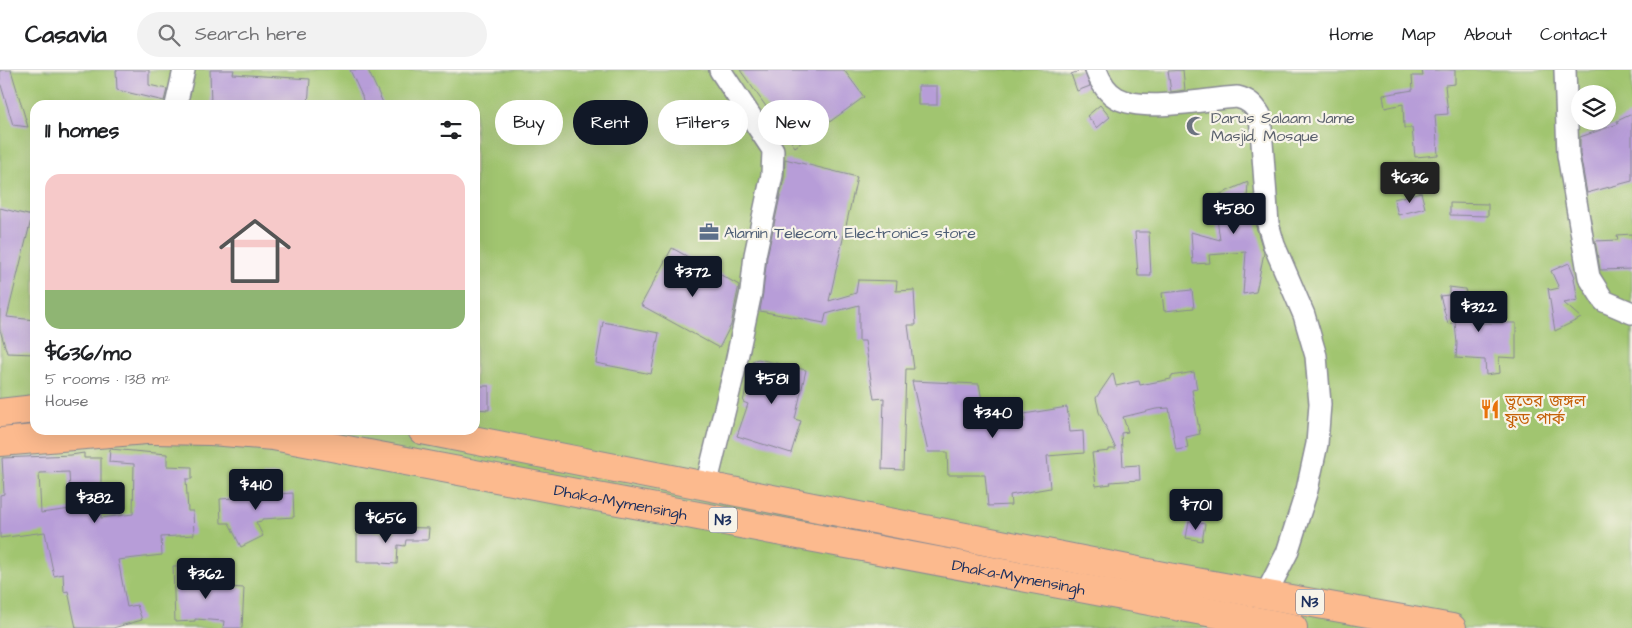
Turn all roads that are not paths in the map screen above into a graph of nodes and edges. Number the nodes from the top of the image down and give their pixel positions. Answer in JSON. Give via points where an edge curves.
{"nodes":[{"id":1,"x":184,"y":70,"type":"edge"},
{"id":2,"x":720,"y":70,"type":"edge"},
{"id":3,"x":1096,"y":70,"type":"edge"},
{"id":4,"x":1565,"y":70,"type":"edge"},
{"id":5,"x":177,"y":100,"type":"edge"},
{"id":6,"x":1632,"y":313,"type":"edge"},
{"id":7,"x":30,"y":410,"type":"edge"},
{"id":8,"x":0,"y":413,"type":"edge"},
{"id":9,"x":85,"y":435,"type":"edge"},
{"id":10,"x":252,"y":435,"type":"edge"},
{"id":11,"x":447,"y":435,"type":"edge"},
{"id":12,"x":0,"y":442,"type":"edge"},
{"id":13,"x":706,"y":486,"type":"junction"},
{"id":14,"x":1266,"y":594,"type":"junction"},
{"id":15,"x":1293,"y":628,"type":"edge"},
{"id":16,"x":1452,"y":628,"type":"edge"}],
"edges":[{"from":1,"to":5,"type":"street"},
{"from":2,"to":13,"type":"street","via":[[773,150],[772,175],[749,300]]},
{"from":3,"to":14,"type":"street","via":[[1105,88],[1127,102],[1163,105],[1236,97],[1253,103],[1260,115],[1268,224],[1304,315],[1316,356],[1320,404],[1317,444],[1306,490],[1287,553]]},
{"from":4,"to":6,"type":"street","via":[[1568,155],[1589,277],[1604,301]]},
{"from":7,"to":8,"type":"highway"},
{"from":9,"to":12,"type":"highway"},
{"from":10,"to":15,"type":"highway","name":"Dhaka-Mymensingh","number":"N3","via":[[283,438]]},
{"from":11,"to":13,"type":"highway","name":"Dhaka-Mymensingh","number":"N3"},
{"from":13,"to":14,"type":"highway","name":"Dhaka-Mymensingh","number":"N3"},
{"from":14,"to":16,"type":"highway","name":"Dhaka-Mymensingh","number":"N3"}]}
